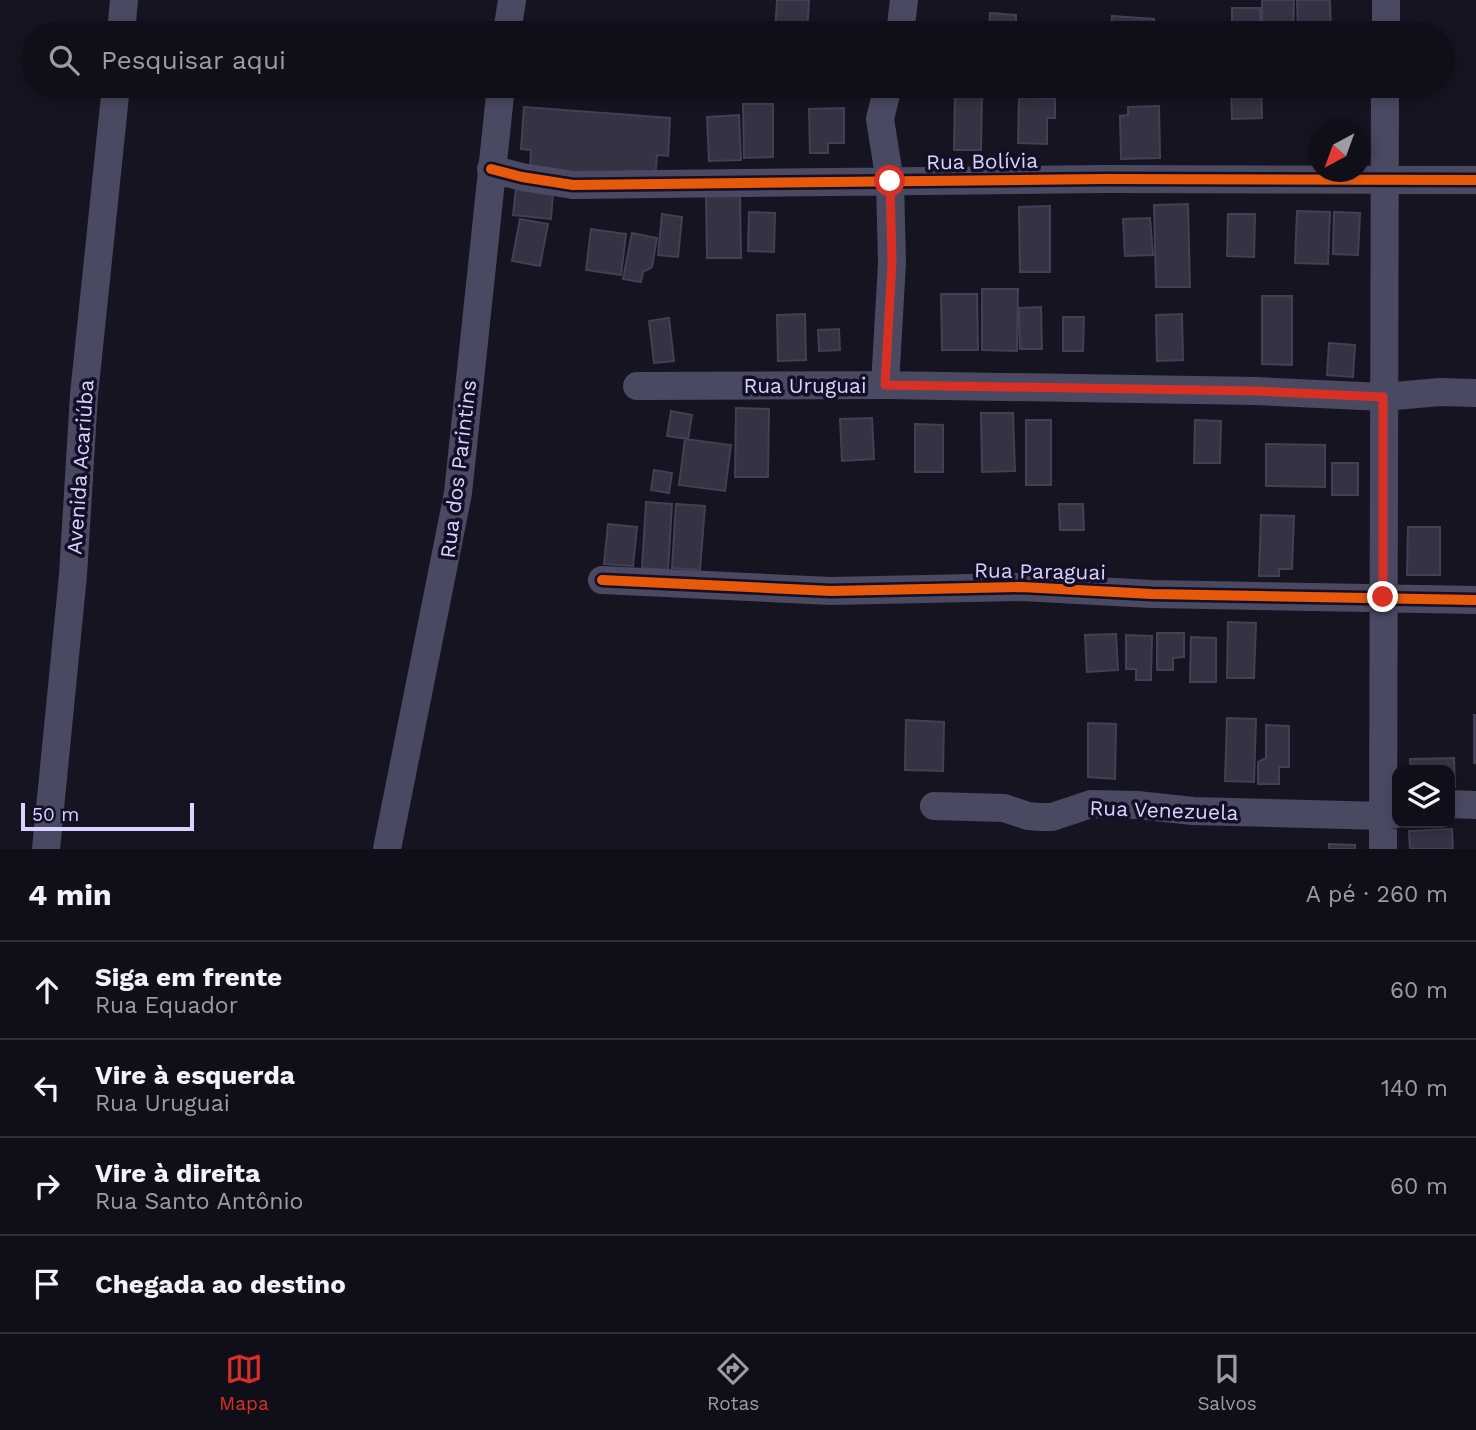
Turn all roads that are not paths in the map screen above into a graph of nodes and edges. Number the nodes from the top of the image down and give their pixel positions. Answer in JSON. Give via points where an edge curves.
{"nodes":[{"id":1,"x":124,"y":0,"type":"edge"},
{"id":2,"x":512,"y":0,"type":"edge"},
{"id":3,"x":904,"y":0,"type":"edge"},
{"id":4,"x":1386,"y":0,"type":"edge"},
{"id":5,"x":122,"y":21,"type":"edge"},
{"id":6,"x":509,"y":21,"type":"edge"},
{"id":7,"x":901,"y":21,"type":"edge"},
{"id":8,"x":1386,"y":21,"type":"edge"},
{"id":9,"x":115,"y":98,"type":"edge"},
{"id":10,"x":500,"y":98,"type":"edge"},
{"id":11,"x":885,"y":98,"type":"edge"},
{"id":12,"x":1385,"y":98,"type":"edge"},
{"id":13,"x":491,"y":169,"type":"junction"},
{"id":14,"x":1476,"y":180,"type":"edge"},
{"id":15,"x":890,"y":181,"type":"junction"},
{"id":16,"x":1385,"y":181,"type":"junction"},
{"id":17,"x":885,"y":385,"type":"junction"},
{"id":18,"x":637,"y":386,"type":"dead end"},
{"id":19,"x":1476,"y":393,"type":"edge"},
{"id":20,"x":1383,"y":397,"type":"junction"},
{"id":21,"x":603,"y":580,"type":"dead end"},
{"id":22,"x":1383,"y":597,"type":"junction"},
{"id":23,"x":1476,"y":600,"type":"edge"},
{"id":24,"x":1455,"y":804,"type":"edge"},
{"id":25,"x":1476,"y":805,"type":"edge"},
{"id":26,"x":934,"y":806,"type":"dead end"},
{"id":27,"x":1390,"y":815,"type":"edge"},
{"id":28,"x":47,"y":849,"type":"edge"},
{"id":29,"x":387,"y":849,"type":"edge"},
{"id":30,"x":1383,"y":849,"type":"edge"}],
"edges":[{"from":1,"to":5,"type":"street"},
{"from":2,"to":6,"type":"street"},
{"from":3,"to":7,"type":"street"},
{"from":4,"to":8,"type":"street"},
{"from":9,"to":28,"type":"street","name":"Avenida Acariúba"},
{"from":10,"to":13,"type":"street","name":"Rua dos Parintins"},
{"from":11,"to":15,"type":"street","via":[[880,119]]},
{"from":12,"to":16,"type":"street"},
{"from":13,"to":15,"type":"street","name":"Rua Bolívia","via":[[573,185]]},
{"from":13,"to":29,"type":"street","name":"Rua dos Parintins","via":[[458,494]]},
{"from":14,"to":16,"type":"street","name":"Rua Bolívia"},
{"from":15,"to":16,"type":"street","name":"Rua Bolívia"},
{"from":15,"to":17,"type":"street","via":[[892,262]]},
{"from":16,"to":20,"type":"street"},
{"from":17,"to":18,"type":"street","name":"Rua Uruguai"},
{"from":17,"to":20,"type":"street","name":"Rua Uruguai"},
{"from":19,"to":20,"type":"street","name":"Rua Uruguai"},
{"from":20,"to":22,"type":"street"},
{"from":21,"to":22,"type":"street","name":"Rua Paraguai","via":[[831,591],[1022,587]]},
{"from":22,"to":23,"type":"street","name":"Rua Paraguai"},
{"from":22,"to":27,"type":"street"},
{"from":24,"to":25,"type":"street"},
{"from":26,"to":27,"type":"street","name":"Rua Venezuela","via":[[1004,808],[1040,817],[1091,804]]},
{"from":27,"to":30,"type":"street"}]}
